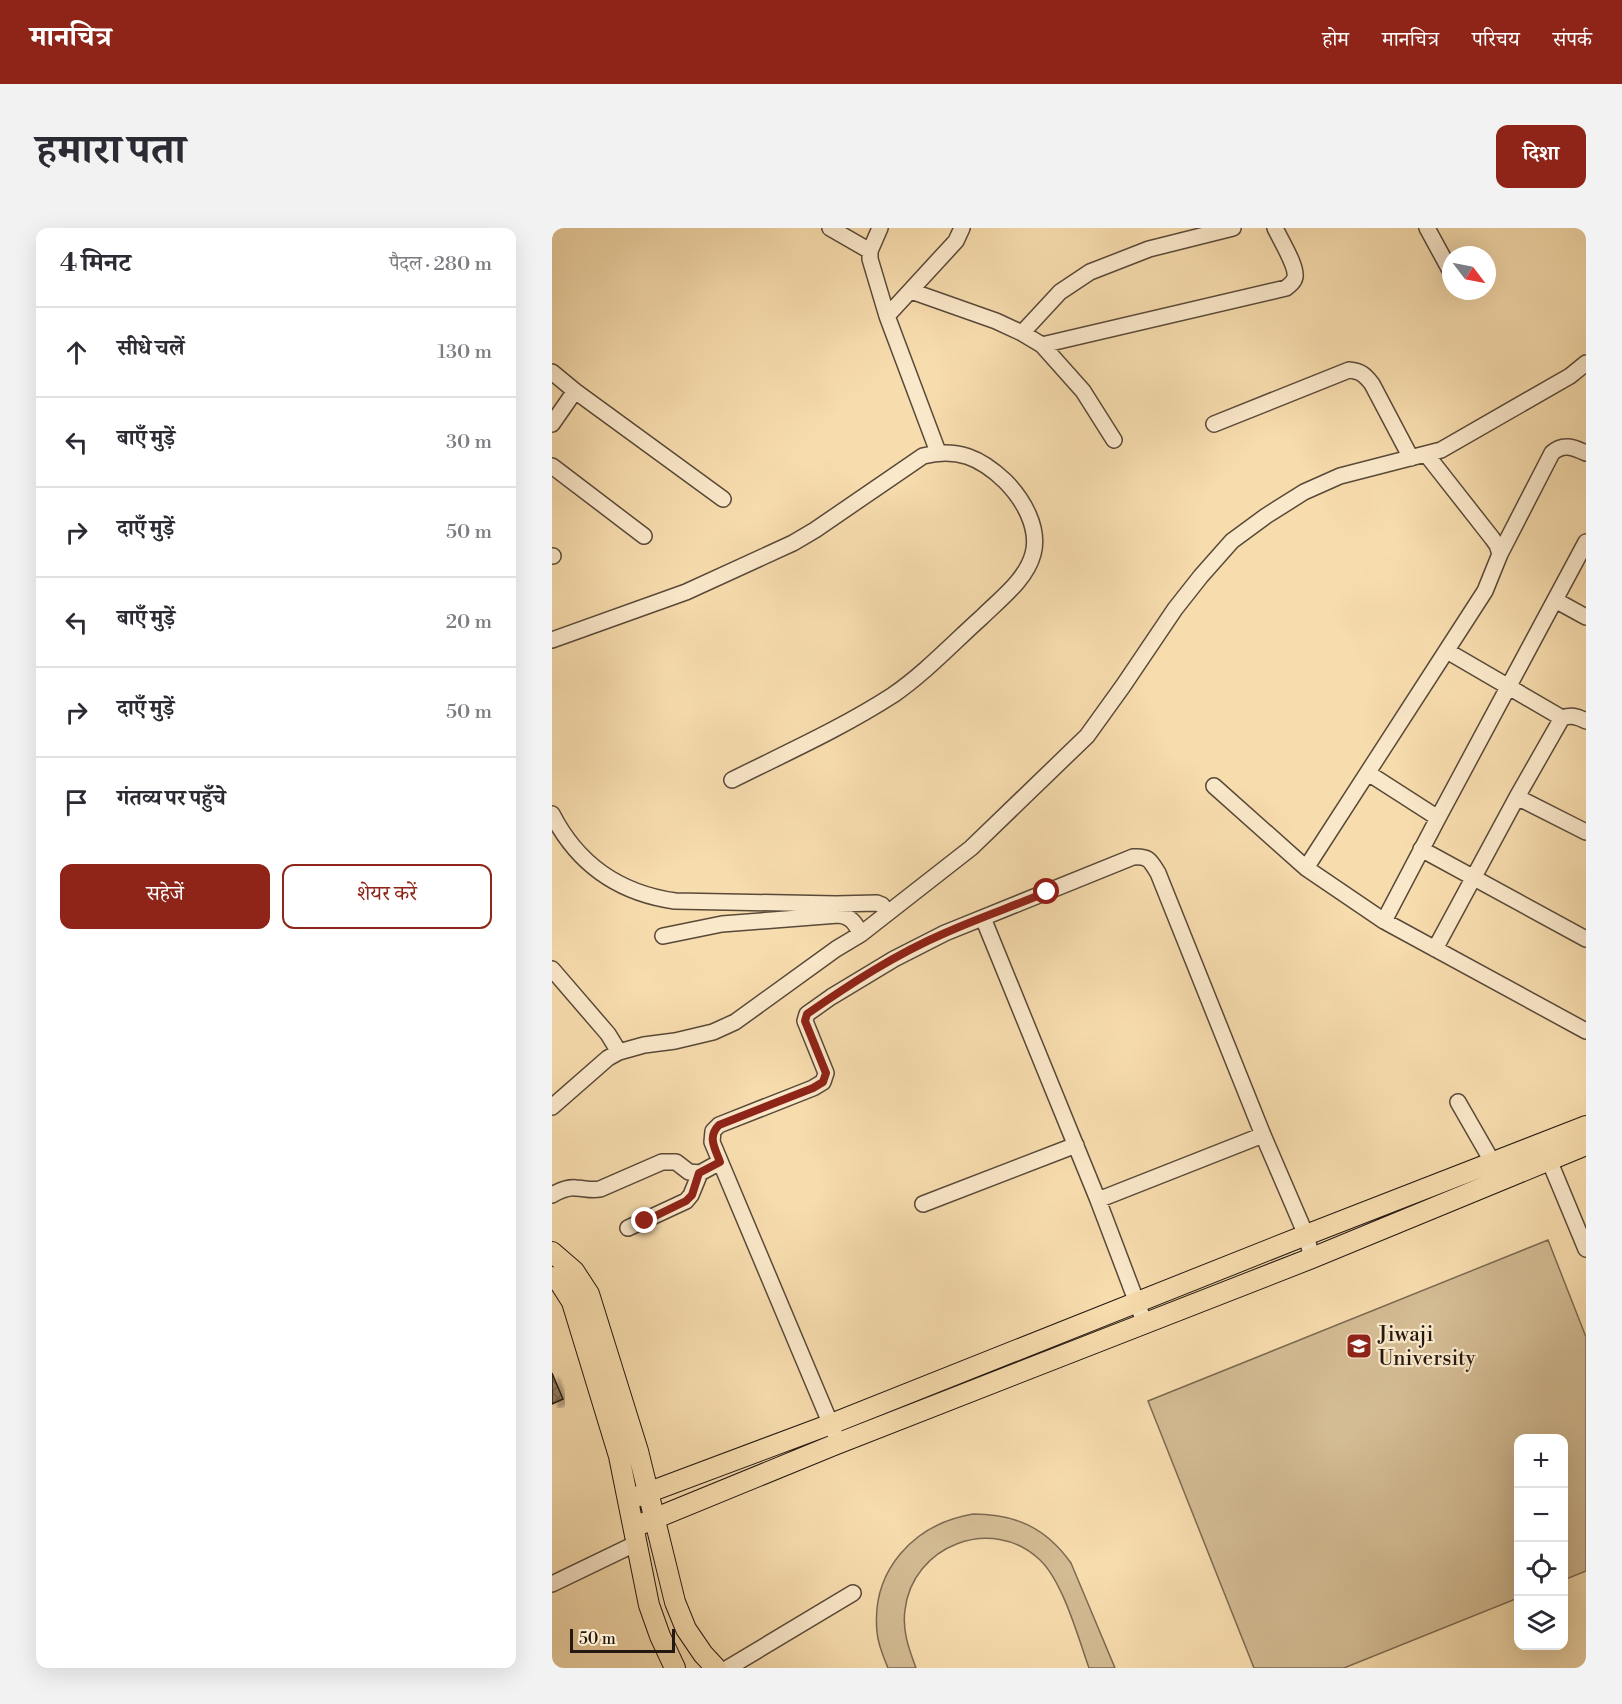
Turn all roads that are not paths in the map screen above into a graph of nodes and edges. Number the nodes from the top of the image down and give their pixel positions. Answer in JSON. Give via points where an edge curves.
{"nodes":[{"id":1,"x":830,"y":228,"type":"edge"},
{"id":2,"x":880,"y":228,"type":"edge"},
{"id":3,"x":962,"y":228,"type":"edge"},
{"id":4,"x":1233,"y":228,"type":"edge"},
{"id":5,"x":1275,"y":228,"type":"edge"},
{"id":6,"x":1427,"y":228,"type":"edge"},
{"id":7,"x":870,"y":251,"type":"junction"},
{"id":8,"x":1442,"y":256,"type":"edge"},
{"id":9,"x":911,"y":291,"type":"junction"},
{"id":10,"x":887,"y":316,"type":"junction"},
{"id":11,"x":1022,"y":333,"type":"junction"},
{"id":12,"x":1042,"y":345,"type":"junction"},
{"id":13,"x":1586,"y":363,"type":"edge"},
{"id":14,"x":552,"y":372,"type":"edge"},
{"id":15,"x":575,"y":391,"type":"junction"},
{"id":16,"x":552,"y":424,"type":"edge"},
{"id":17,"x":1214,"y":424,"type":"dead end"},
{"id":18,"x":1114,"y":440,"type":"dead end"},
{"id":19,"x":938,"y":452,"type":"junction"},
{"id":20,"x":1586,"y":453,"type":"edge"},
{"id":21,"x":1418,"y":456,"type":"junction"},
{"id":22,"x":552,"y":466,"type":"edge"},
{"id":23,"x":723,"y":499,"type":"dead end"},
{"id":24,"x":644,"y":536,"type":"dead end"},
{"id":25,"x":1586,"y":542,"type":"edge"},
{"id":26,"x":1500,"y":555,"type":"junction"},
{"id":27,"x":1555,"y":600,"type":"junction"},
{"id":28,"x":1586,"y":617,"type":"edge"},
{"id":29,"x":552,"y":640,"type":"edge"},
{"id":30,"x":1446,"y":651,"type":"junction"},
{"id":31,"x":1509,"y":686,"type":"junction"},
{"id":32,"x":1562,"y":718,"type":"junction"},
{"id":33,"x":1586,"y":721,"type":"edge"},
{"id":34,"x":1368,"y":773,"type":"junction"},
{"id":35,"x":732,"y":780,"type":"dead end"},
{"id":36,"x":1214,"y":786,"type":"dead end"},
{"id":37,"x":1516,"y":797,"type":"junction"},
{"id":38,"x":552,"y":814,"type":"edge"},
{"id":39,"x":1438,"y":818,"type":"junction"},
{"id":40,"x":1586,"y":832,"type":"edge"},
{"id":41,"x":1421,"y":849,"type":"junction"},
{"id":42,"x":1306,"y":868,"type":"junction"},
{"id":43,"x":1473,"y":877,"type":"junction"},
{"id":44,"x":887,"y":913,"type":"junction"},
{"id":45,"x":983,"y":918,"type":"junction"},
{"id":46,"x":1384,"y":921,"type":"junction"},
{"id":47,"x":861,"y":934,"type":"junction"},
{"id":48,"x":663,"y":936,"type":"dead end"},
{"id":49,"x":1586,"y":939,"type":"edge"},
{"id":50,"x":1435,"y":949,"type":"junction"},
{"id":51,"x":552,"y":969,"type":"edge"},
{"id":52,"x":1586,"y":1031,"type":"edge"},
{"id":53,"x":620,"y":1052,"type":"junction"},
{"id":54,"x":553,"y":1102,"type":"edge"},
{"id":55,"x":1458,"y":1102,"type":"dead end"},
{"id":56,"x":1586,"y":1126,"type":"edge"},
{"id":57,"x":1263,"y":1135,"type":"junction"},
{"id":58,"x":1076,"y":1145,"type":"junction"},
{"id":59,"x":1586,"y":1145,"type":"edge"},
{"id":60,"x":1549,"y":1160,"type":"junction"},
{"id":61,"x":720,"y":1162,"type":"junction"},
{"id":62,"x":1497,"y":1171,"type":"junction"},
{"id":63,"x":699,"y":1173,"type":"junction"},
{"id":64,"x":552,"y":1195,"type":"edge"},
{"id":65,"x":1098,"y":1200,"type":"junction"},
{"id":66,"x":923,"y":1204,"type":"dead end"},
{"id":67,"x":628,"y":1228,"type":"dead end"},
{"id":68,"x":1306,"y":1235,"type":"junction"},
{"id":69,"x":1586,"y":1249,"type":"edge"},
{"id":70,"x":552,"y":1252,"type":"edge"},
{"id":71,"x":1312,"y":1258,"type":"junction"},
{"id":72,"x":552,"y":1276,"type":"edge"},
{"id":73,"x":1138,"y":1302,"type":"junction"},
{"id":74,"x":1145,"y":1324,"type":"junction"},
{"id":75,"x":831,"y":1424,"type":"junction"},
{"id":76,"x":839,"y":1443,"type":"junction"},
{"id":77,"x":647,"y":1492,"type":"junction"},
{"id":78,"x":628,"y":1500,"type":"junction"},
{"id":79,"x":653,"y":1519,"type":"junction"},
{"id":80,"x":635,"y":1535,"type":"junction"},
{"id":81,"x":552,"y":1584,"type":"edge"},
{"id":82,"x":853,"y":1593,"type":"dead end"},
{"id":83,"x":675,"y":1668,"type":"edge"},
{"id":84,"x":716,"y":1668,"type":"edge"},
{"id":85,"x":728,"y":1668,"type":"edge"}],
"edges":[{"from":1,"to":7,"type":"street"},
{"from":2,"to":7,"type":"street"},
{"from":3,"to":9,"type":"street"},
{"from":4,"to":11,"type":"street","via":[[1149,249],[1090,272],[1060,292]]},
{"from":5,"to":12,"type":"street","via":[[1296,275],[1286,288]]},
{"from":6,"to":8,"type":"street"},
{"from":7,"to":10,"type":"street"},
{"from":9,"to":10,"type":"street"},
{"from":9,"to":11,"type":"street"},
{"from":10,"to":19,"type":"street"},
{"from":11,"to":12,"type":"street"},
{"from":12,"to":18,"type":"street","via":[[1083,391]]},
{"from":13,"to":21,"type":"street","via":[[1441,450]]},
{"from":14,"to":15,"type":"street"},
{"from":15,"to":16,"type":"street"},
{"from":15,"to":23,"type":"street"},
{"from":17,"to":21,"type":"street","via":[[1349,370],[1358,371],[1372,384]]},
{"from":19,"to":29,"type":"street","via":[[923,456],[793,543],[686,592]]},
{"from":19,"to":35,"type":"street","via":[[978,460],[1013,489],[1034,524],[1033,555],[1021,577],[893,694],[826,734]]},
{"from":20,"to":26,"type":"street","via":[[1566,446],[1552,453]]},
{"from":21,"to":26,"type":"street","via":[[1492,538]]},
{"from":21,"to":44,"type":"street","via":[[1340,477],[1304,492],[1232,541],[1175,609],[1087,736],[971,848]]},
{"from":22,"to":24,"type":"street"},
{"from":25,"to":27,"type":"street"},
{"from":26,"to":30,"type":"street","via":[[1485,591]]},
{"from":27,"to":28,"type":"street"},
{"from":27,"to":31,"type":"street"},
{"from":30,"to":31,"type":"street"},
{"from":30,"to":34,"type":"street"},
{"from":31,"to":32,"type":"street"},
{"from":31,"to":39,"type":"street"},
{"from":32,"to":33,"type":"street","via":[[1578,716]]},
{"from":32,"to":37,"type":"street"},
{"from":34,"to":39,"type":"street"},
{"from":34,"to":42,"type":"street"},
{"from":36,"to":42,"type":"street"},
{"from":37,"to":40,"type":"street"},
{"from":37,"to":43,"type":"street"},
{"from":38,"to":44,"type":"street","via":[[562,834],[592,866],[610,880],[656,898],[877,903]]},
{"from":39,"to":41,"type":"street"},
{"from":41,"to":43,"type":"street"},
{"from":41,"to":46,"type":"street"},
{"from":42,"to":46,"type":"street"},
{"from":43,"to":49,"type":"street"},
{"from":43,"to":50,"type":"street"},
{"from":44,"to":47,"type":"street"},
{"from":45,"to":57,"type":"street","via":[[1133,857],[1151,860]]},
{"from":45,"to":58,"type":"street"},
{"from":45,"to":61,"type":"street","via":[[894,959],[807,1014],[805,1021],[826,1073],[823,1082],[719,1125],[713,1131],[712,1142]]},
{"from":46,"to":50,"type":"street"},
{"from":47,"to":48,"type":"street","via":[[852,919],[838,915],[722,924]]},
{"from":47,"to":53,"type":"street","via":[[735,1022],[713,1032]]},
{"from":50,"to":52,"type":"street"},
{"from":51,"to":53,"type":"street"},
{"from":53,"to":54,"type":"street"},
{"from":55,"to":62,"type":"street"},
{"from":56,"to":62,"type":"main road"},
{"from":57,"to":65,"type":"street"},
{"from":57,"to":68,"type":"street"},
{"from":58,"to":65,"type":"street"},
{"from":58,"to":66,"type":"street"},
{"from":59,"to":60,"type":"main road"},
{"from":60,"to":62,"type":"main road"},
{"from":60,"to":69,"type":"street"},
{"from":61,"to":63,"type":"street"},
{"from":61,"to":75,"type":"street"},
{"from":62,"to":68,"type":"main road"},
{"from":62,"to":71,"type":"main road"},
{"from":63,"to":64,"type":"street","via":[[689,1172],[676,1162],[662,1162],[600,1189],[571,1188]]},
{"from":63,"to":67,"type":"street","via":[[686,1201]]},
{"from":65,"to":73,"type":"street"},
{"from":68,"to":71,"type":"street"},
{"from":68,"to":73,"type":"main road"},
{"from":70,"to":77,"type":"main road","via":[[574,1271],[589,1294]]},
{"from":71,"to":74,"type":"main road"},
{"from":72,"to":78,"type":"main road","via":[[572,1302],[619,1456]]},
{"from":73,"to":74,"type":"street"},
{"from":73,"to":75,"type":"main road"},
{"from":74,"to":76,"type":"main road"},
{"from":75,"to":76,"type":"street"},
{"from":75,"to":77,"type":"main road"},
{"from":76,"to":79,"type":"main road"},
{"from":77,"to":78,"type":"main road"},
{"from":77,"to":79,"type":"main road"},
{"from":78,"to":80,"type":"main road"},
{"from":79,"to":80,"type":"main road"},
{"from":79,"to":84,"type":"main road","via":[[686,1629]]},
{"from":80,"to":81,"type":"street"},
{"from":80,"to":83,"type":"main road","via":[[649,1605]]},
{"from":82,"to":85,"type":"street"}]}
